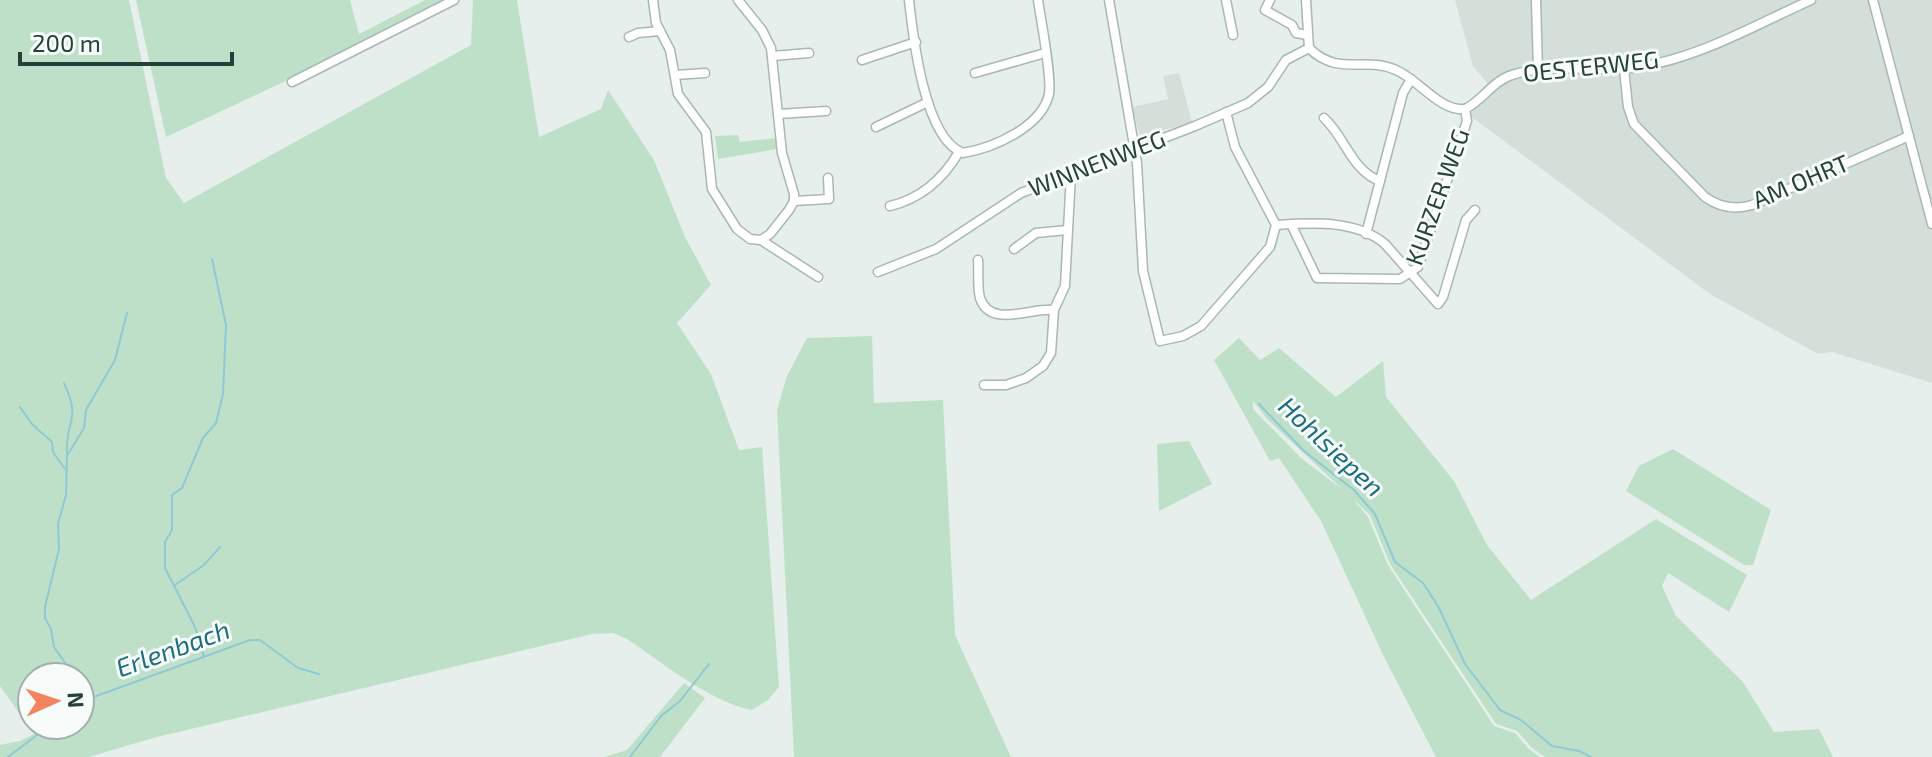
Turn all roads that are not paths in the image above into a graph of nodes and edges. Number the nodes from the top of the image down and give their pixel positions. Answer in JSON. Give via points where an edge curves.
{"nodes":[{"id":1,"x":454,"y":0,"type":"edge"},
{"id":2,"x":653,"y":0,"type":"edge"},
{"id":3,"x":738,"y":0,"type":"edge"},
{"id":4,"x":909,"y":0,"type":"edge"},
{"id":5,"x":1038,"y":0,"type":"edge"},
{"id":6,"x":1109,"y":0,"type":"edge"},
{"id":7,"x":1226,"y":0,"type":"edge"},
{"id":8,"x":1270,"y":0,"type":"edge"},
{"id":9,"x":1306,"y":0,"type":"edge"},
{"id":10,"x":1536,"y":0,"type":"edge"},
{"id":11,"x":1811,"y":0,"type":"edge"},
{"id":12,"x":1873,"y":0,"type":"edge"},
{"id":13,"x":660,"y":31,"type":"junction"},
{"id":14,"x":1233,"y":35,"type":"dead end"},
{"id":15,"x":1308,"y":35,"type":"junction"},
{"id":16,"x":629,"y":37,"type":"dead end"},
{"id":17,"x":916,"y":42,"type":"junction"},
{"id":18,"x":1309,"y":48,"type":"junction"},
{"id":19,"x":809,"y":53,"type":"dead end"},
{"id":20,"x":1045,"y":53,"type":"junction"},
{"id":21,"x":772,"y":56,"type":"junction"},
{"id":22,"x":862,"y":60,"type":"dead end"},
{"id":23,"x":1624,"y":69,"type":"junction"},
{"id":24,"x":1538,"y":71,"type":"junction"},
{"id":25,"x":705,"y":73,"type":"dead end"},
{"id":26,"x":975,"y":73,"type":"dead end"},
{"id":27,"x":675,"y":75,"type":"junction"},
{"id":28,"x":1411,"y":79,"type":"junction"},
{"id":29,"x":292,"y":82,"type":"dead end"},
{"id":30,"x":928,"y":102,"type":"junction"},
{"id":31,"x":1465,"y":109,"type":"junction"},
{"id":32,"x":826,"y":111,"type":"dead end"},
{"id":33,"x":1226,"y":112,"type":"junction"},
{"id":34,"x":778,"y":114,"type":"junction"},
{"id":35,"x":1324,"y":118,"type":"dead end"},
{"id":36,"x":876,"y":127,"type":"dead end"},
{"id":37,"x":1909,"y":136,"type":"junction"},
{"id":38,"x":1135,"y":147,"type":"junction"},
{"id":39,"x":959,"y":152,"type":"junction"},
{"id":40,"x":1071,"y":174,"type":"junction"},
{"id":41,"x":828,"y":178,"type":"dead end"},
{"id":42,"x":1380,"y":181,"type":"junction"},
{"id":43,"x":794,"y":201,"type":"junction"},
{"id":44,"x":890,"y":206,"type":"dead end"},
{"id":45,"x":1475,"y":210,"type":"dead end"},
{"id":46,"x":1931,"y":219,"type":"edge"},
{"id":47,"x":1291,"y":224,"type":"junction"},
{"id":48,"x":1276,"y":225,"type":"junction"},
{"id":49,"x":1067,"y":230,"type":"junction"},
{"id":50,"x":1366,"y":234,"type":"junction"},
{"id":51,"x":761,"y":240,"type":"junction"},
{"id":52,"x":1014,"y":249,"type":"dead end"},
{"id":53,"x":978,"y":260,"type":"dead end"},
{"id":54,"x":878,"y":272,"type":"dead end"},
{"id":55,"x":1411,"y":274,"type":"junction"},
{"id":56,"x":818,"y":277,"type":"dead end"},
{"id":57,"x":1054,"y":310,"type":"junction"},
{"id":58,"x":984,"y":385,"type":"dead end"}],
"edges":[{"from":1,"to":29,"type":"street"},
{"from":2,"to":13,"type":"street"},
{"from":3,"to":21,"type":"street","via":[[766,37]]},
{"from":4,"to":17,"type":"street"},
{"from":5,"to":20,"type":"street"},
{"from":6,"to":38,"type":"street"},
{"from":7,"to":14,"type":"street"},
{"from":8,"to":15,"type":"street","via":[[1265,10],[1301,36]]},
{"from":9,"to":15,"type":"street"},
{"from":10,"to":24,"type":"street"},
{"from":11,"to":23,"type":"street","name":"OESTERWEG","via":[[1701,50]]},
{"from":12,"to":37,"type":"street"},
{"from":13,"to":16,"type":"street"},
{"from":13,"to":27,"type":"street"},
{"from":15,"to":18,"type":"street"},
{"from":17,"to":22,"type":"street"},
{"from":17,"to":30,"type":"street"},
{"from":18,"to":28,"type":"street","via":[[1321,60],[1388,67]]},
{"from":18,"to":33,"type":"street","name":"WINNENWEG","via":[[1286,60],[1256,98]]},
{"from":19,"to":21,"type":"street"},
{"from":20,"to":26,"type":"street"},
{"from":20,"to":39,"type":"street","via":[[1049,94],[1039,113],[994,143]]},
{"from":21,"to":34,"type":"street"},
{"from":23,"to":24,"type":"street","name":"OESTERWEG"},
{"from":23,"to":37,"type":"street","name":"AM OHRT","via":[[1634,124],[1705,197],[1723,206],[1751,205]]},
{"from":24,"to":31,"type":"street","name":"OESTERWEG","via":[[1499,80]]},
{"from":25,"to":27,"type":"street"},
{"from":27,"to":51,"type":"street","via":[[681,99],[706,132],[709,178],[717,200],[737,229]]},
{"from":28,"to":31,"type":"street","via":[[1449,106]]},
{"from":28,"to":42,"type":"street"},
{"from":30,"to":36,"type":"street"},
{"from":30,"to":39,"type":"street","via":[[944,136]]},
{"from":31,"to":55,"type":"street","name":"KURZER WEG","via":[[1467,121],[1418,267]]},
{"from":32,"to":34,"type":"street"},
{"from":33,"to":38,"type":"street","name":"WINNENWEG"},
{"from":33,"to":48,"type":"street","via":[[1235,147]]},
{"from":34,"to":43,"type":"street"},
{"from":35,"to":42,"type":"street","via":[[1363,172]]},
{"from":37,"to":46,"type":"street"},
{"from":38,"to":40,"type":"street","name":"WINNENWEG"},
{"from":38,"to":48,"type":"street","via":[[1143,271],[1160,341],[1201,326],[1270,247]]},
{"from":39,"to":44,"type":"street","via":[[921,194]]},
{"from":40,"to":49,"type":"street"},
{"from":40,"to":54,"type":"street","name":"WINNENWEG","via":[[1012,198],[928,254]]},
{"from":41,"to":43,"type":"street","via":[[829,199]]},
{"from":42,"to":50,"type":"street"},
{"from":43,"to":51,"type":"street"},
{"from":45,"to":55,"type":"street","via":[[1466,220],[1438,304]]},
{"from":47,"to":48,"type":"street"},
{"from":47,"to":50,"type":"street","via":[[1325,222]]},
{"from":47,"to":55,"type":"street","name":"KURZER WEG","via":[[1320,279],[1400,279]]},
{"from":49,"to":52,"type":"street","via":[[1036,233]]},
{"from":49,"to":57,"type":"street","via":[[1065,286]]},
{"from":50,"to":55,"type":"street","via":[[1381,240]]},
{"from":51,"to":56,"type":"street"},
{"from":53,"to":57,"type":"street","via":[[980,298],[989,311],[1000,315]]},
{"from":57,"to":58,"type":"street","via":[[1052,348],[1043,366],[1016,382]]}]}
